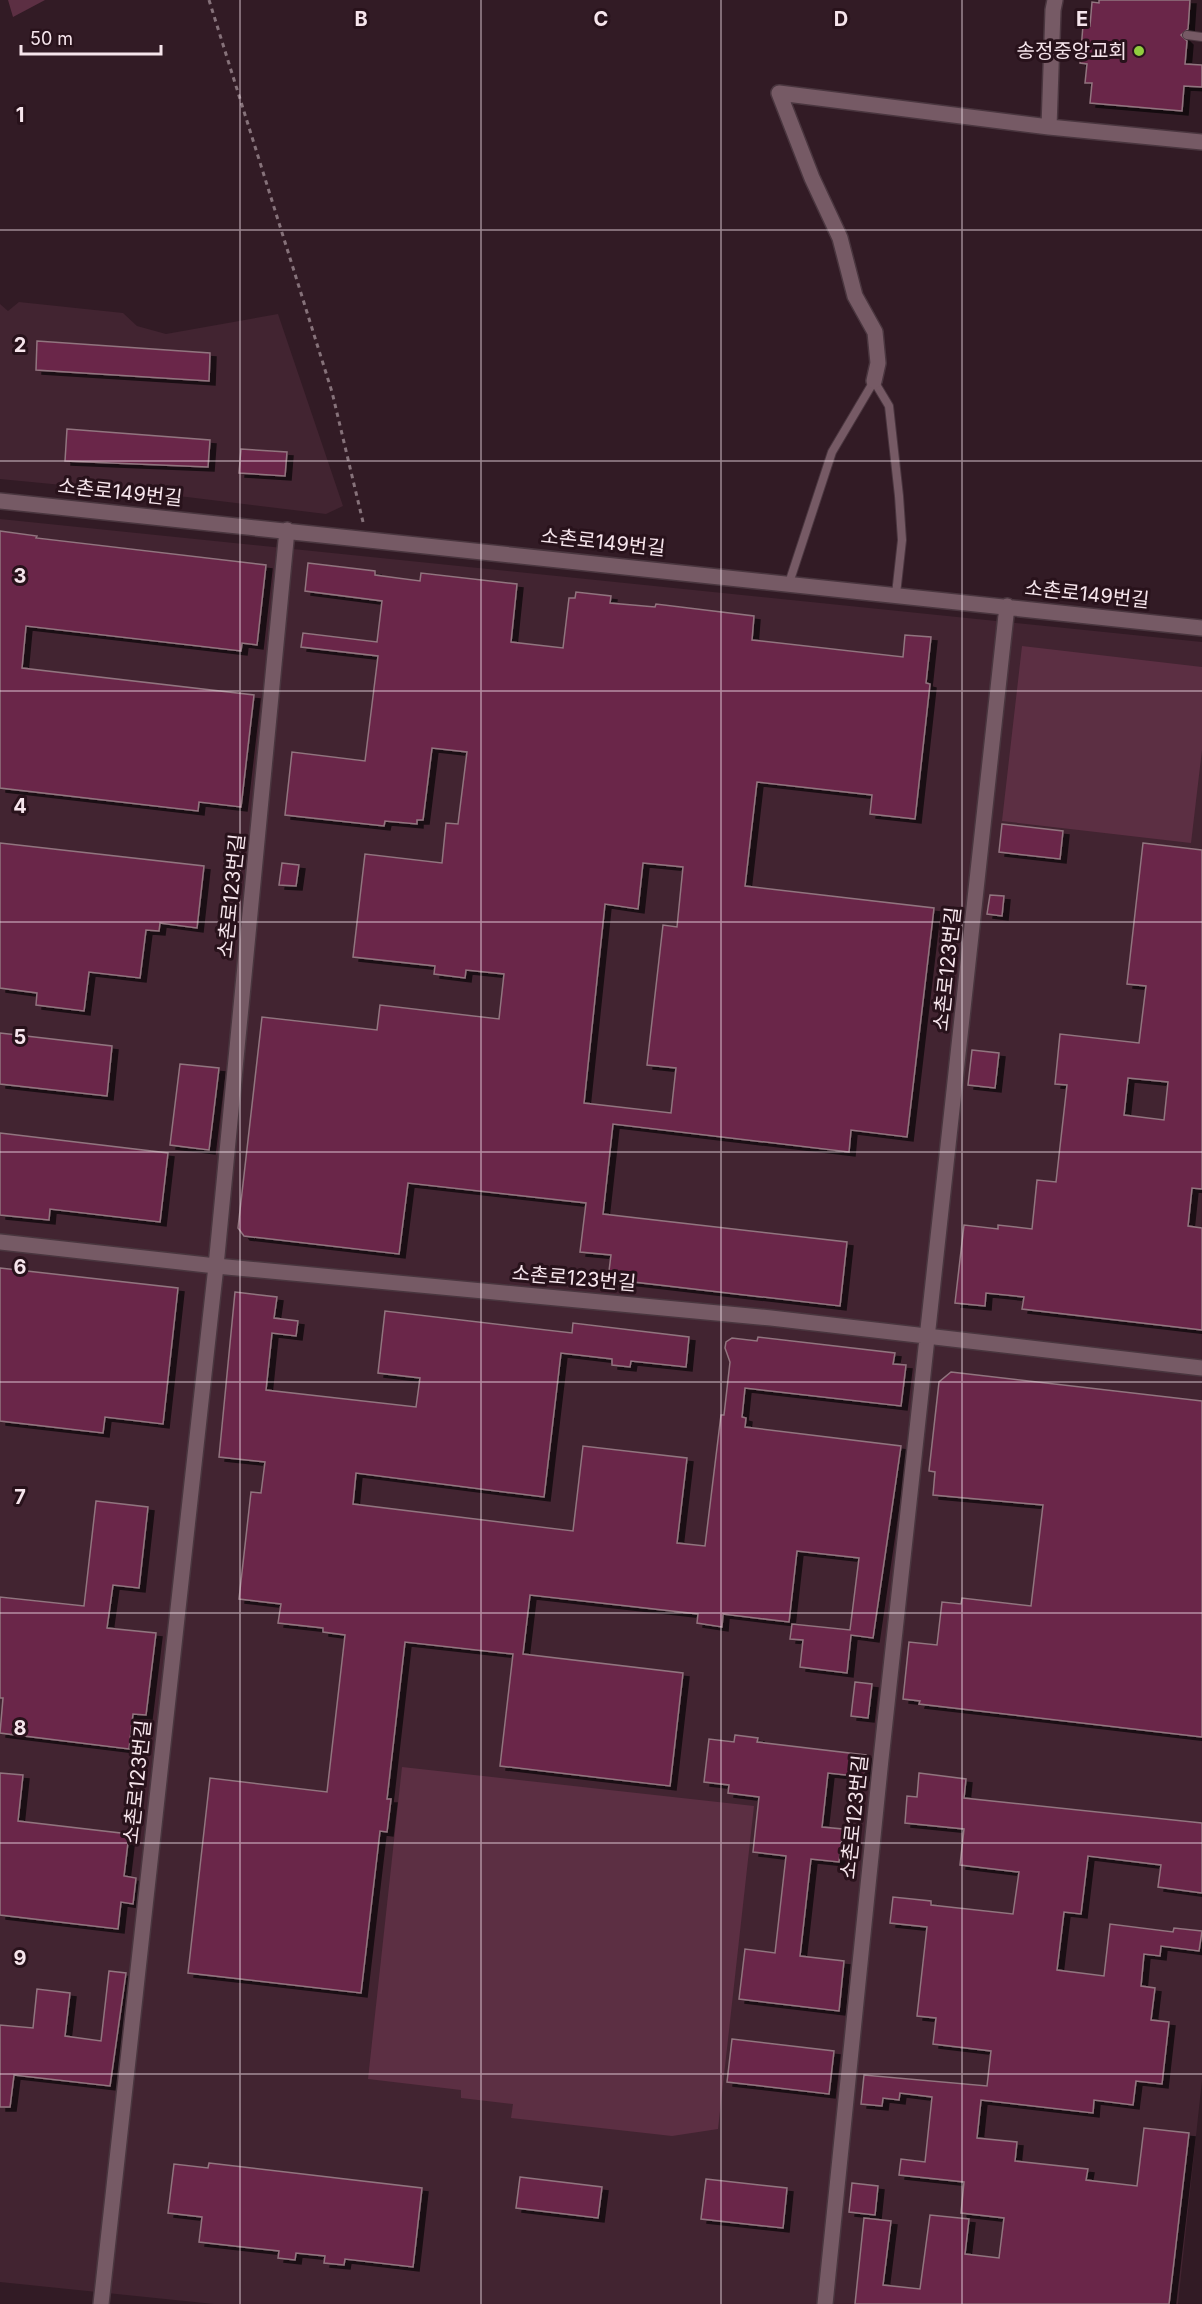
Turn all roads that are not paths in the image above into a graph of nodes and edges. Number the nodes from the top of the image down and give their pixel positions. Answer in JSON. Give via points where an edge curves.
{"nodes":[{"id":1,"x":1055,"y":0,"type":"edge"},
{"id":2,"x":1187,"y":35,"type":"dead end"},
{"id":3,"x":1202,"y":37,"type":"edge"},
{"id":4,"x":1049,"y":127,"type":"junction"},
{"id":5,"x":1202,"y":142,"type":"edge"},
{"id":6,"x":874,"y":381,"type":"junction"},
{"id":7,"x":0,"y":501,"type":"edge"},
{"id":8,"x":288,"y":530,"type":"junction"},
{"id":9,"x":789,"y":583,"type":"junction"},
{"id":10,"x":896,"y":594,"type":"junction"},
{"id":11,"x":1007,"y":606,"type":"junction"},
{"id":12,"x":1202,"y":628,"type":"edge"},
{"id":13,"x":0,"y":1242,"type":"edge"},
{"id":14,"x":216,"y":1266,"type":"junction"},
{"id":15,"x":928,"y":1335,"type":"junction"},
{"id":16,"x":1202,"y":1368,"type":"edge"},
{"id":17,"x":101,"y":2304,"type":"edge"},
{"id":18,"x":825,"y":2304,"type":"edge"}],
"edges":[{"from":1,"to":4,"type":"street"},
{"from":2,"to":3,"type":"lane"},
{"from":4,"to":5,"type":"street"},
{"from":4,"to":6,"type":"street","via":[[779,93],[840,238],[855,296],[875,332],[878,363]]},
{"from":6,"to":9,"type":"lane","via":[[832,452]]},
{"from":6,"to":10,"type":"lane","via":[[889,406],[899,496],[903,540]]},
{"from":7,"to":8,"type":"street","name":"소촌로149번길"},
{"from":8,"to":9,"type":"street","name":"소촌로149번길"},
{"from":8,"to":14,"type":"street","name":"소촌로123번길"},
{"from":9,"to":10,"type":"street","name":"소촌로149번길"},
{"from":10,"to":11,"type":"street","name":"소촌로149번길"},
{"from":11,"to":12,"type":"street","name":"소촌로149번길"},
{"from":11,"to":15,"type":"street","name":"소촌로123번길"},
{"from":13,"to":14,"type":"street","name":"소촌로123번길"},
{"from":14,"to":15,"type":"street","name":"소촌로123번길"},
{"from":14,"to":17,"type":"street","name":"소촌로123번길"},
{"from":15,"to":16,"type":"street","name":"소촌로123번길"},
{"from":15,"to":18,"type":"street","name":"소촌로123번길"}]}
